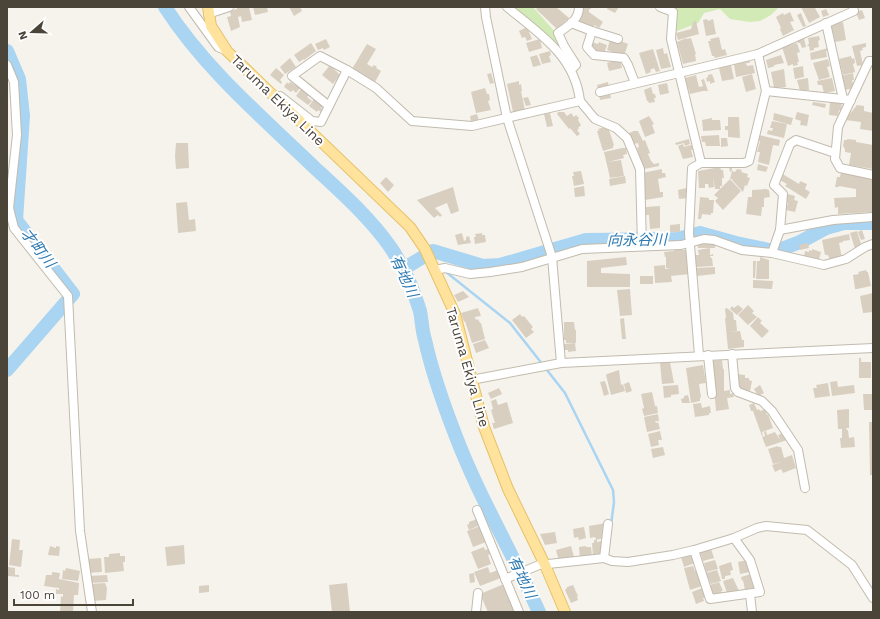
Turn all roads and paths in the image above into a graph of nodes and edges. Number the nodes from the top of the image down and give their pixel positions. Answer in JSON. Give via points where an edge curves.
{"nodes":[{"id":1,"x":189,"y":7,"type":"edge"},
{"id":2,"x":229,"y":7,"type":"edge"},
{"id":3,"x":485,"y":7,"type":"edge"},
{"id":4,"x":507,"y":7,"type":"edge"},
{"id":5,"x":579,"y":7,"type":"edge"},
{"id":6,"x":660,"y":7,"type":"edge"},
{"id":7,"x":853,"y":7,"type":"edge"},
{"id":8,"x":208,"y":11,"type":"edge"},
{"id":9,"x":571,"y":23,"type":"junction"},
{"id":10,"x":826,"y":23,"type":"junction"},
{"id":11,"x":592,"y":32,"type":"junction"},
{"id":12,"x":618,"y":39,"type":"dead end"},
{"id":13,"x":227,"y":50,"type":"junction"},
{"id":14,"x":758,"y":54,"type":"junction"},
{"id":15,"x":873,"y":61,"type":"edge"},
{"id":16,"x":7,"y":65,"type":"edge"},
{"id":17,"x":346,"y":70,"type":"junction"},
{"id":18,"x":571,"y":70,"type":"junction"},
{"id":19,"x":679,"y":72,"type":"junction"},
{"id":20,"x":635,"y":84,"type":"junction"},
{"id":21,"x":766,"y":91,"type":"junction"},
{"id":22,"x":270,"y":92,"type":"junction"},
{"id":23,"x":600,"y":92,"type":"dead end"},
{"id":24,"x":842,"y":99,"type":"junction"},
{"id":25,"x":851,"y":100,"type":"junction"},
{"id":26,"x":580,"y":101,"type":"junction"},
{"id":27,"x":329,"y":106,"type":"junction"},
{"id":28,"x":507,"y":118,"type":"junction"},
{"id":29,"x":836,"y":153,"type":"junction"},
{"id":30,"x":701,"y":163,"type":"junction"},
{"id":31,"x":873,"y":175,"type":"edge"},
{"id":32,"x":873,"y":218,"type":"edge"},
{"id":33,"x":779,"y":234,"type":"junction"},
{"id":34,"x":690,"y":242,"type":"junction"},
{"id":35,"x":873,"y":244,"type":"edge"},
{"id":36,"x":642,"y":246,"type":"junction"},
{"id":37,"x":772,"y":253,"type":"junction"},
{"id":38,"x":552,"y":258,"type":"junction"},
{"id":39,"x":436,"y":270,"type":"junction"},
{"id":40,"x":873,"y":348,"type":"edge"},
{"id":41,"x":732,"y":354,"type":"junction"},
{"id":42,"x":704,"y":355,"type":"junction"},
{"id":43,"x":561,"y":363,"type":"junction"},
{"id":44,"x":471,"y":380,"type":"junction"},
{"id":45,"x":712,"y":394,"type":"dead end"},
{"id":46,"x":805,"y":488,"type":"dead end"},
{"id":47,"x":477,"y":510,"type":"dead end"},
{"id":48,"x":608,"y":524,"type":"dead end"},
{"id":49,"x":734,"y":538,"type":"junction"},
{"id":50,"x":694,"y":550,"type":"junction"},
{"id":51,"x":604,"y":558,"type":"junction"},
{"id":52,"x":542,"y":565,"type":"junction"},
{"id":53,"x":505,"y":579,"type":"junction"},
{"id":54,"x":478,"y":593,"type":"dead end"},
{"id":55,"x":750,"y":594,"type":"junction"},
{"id":56,"x":873,"y":598,"type":"edge"},
{"id":57,"x":92,"y":612,"type":"edge"},
{"id":58,"x":476,"y":612,"type":"edge"},
{"id":59,"x":519,"y":612,"type":"edge"},
{"id":60,"x":565,"y":612,"type":"edge"},
{"id":61,"x":752,"y":612,"type":"edge"}],
"edges":[{"from":1,"to":13,"type":"street","via":[[218,47]]},
{"from":2,"to":8,"type":"street"},
{"from":3,"to":28,"type":"street"},
{"from":4,"to":18,"type":"street","via":[[545,38]]},
{"from":5,"to":9,"type":"street","via":[[579,14]]},
{"from":6,"to":19,"type":"street","via":[[673,12],[671,39]]},
{"from":7,"to":10,"type":"street","via":[[854,11]]},
{"from":8,"to":13,"type":"main road","name":"Taruma Ekiya Line","via":[[211,26]]},
{"from":9,"to":11,"type":"street"},
{"from":9,"to":18,"type":"street","via":[[558,33],[576,65]]},
{"from":10,"to":14,"type":"street"},
{"from":10,"to":24,"type":"street"},
{"from":11,"to":12,"type":"street"},
{"from":11,"to":20,"type":"street","via":[[587,47],[594,55],[624,58]]},
{"from":13,"to":22,"type":"main road","name":"Taruma Ekiya Line"},
{"from":14,"to":19,"type":"street"},
{"from":14,"to":21,"type":"street"},
{"from":15,"to":25,"type":"street","via":[[869,61]]},
{"from":16,"to":57,"type":"street","via":[[14,82],[17,135],[9,208],[14,228],[68,296],[80,531]]},
{"from":17,"to":27,"type":"street"},
{"from":17,"to":27,"type":"street","via":[[320,56],[292,76]]},
{"from":17,"to":28,"type":"street","via":[[376,88],[412,121],[472,126]]},
{"from":18,"to":26,"type":"street","via":[[579,88]]},
{"from":19,"to":20,"type":"street"},
{"from":19,"to":30,"type":"street"},
{"from":20,"to":23,"type":"street"},
{"from":21,"to":24,"type":"street"},
{"from":21,"to":30,"type":"street","via":[[749,161]]},
{"from":22,"to":27,"type":"street","via":[[274,92],[312,121],[321,122]]},
{"from":22,"to":39,"type":"main road","name":"Taruma Ekiya Line","via":[[410,227]]},
{"from":24,"to":25,"type":"street"},
{"from":25,"to":29,"type":"street","via":[[838,127]]},
{"from":26,"to":28,"type":"street"},
{"from":26,"to":36,"type":"street","via":[[595,119],[616,128],[627,138],[640,169]]},
{"from":28,"to":38,"type":"street"},
{"from":29,"to":31,"type":"street","via":[[835,159],[840,168]]},
{"from":29,"to":33,"type":"street","via":[[796,140],[790,144],[774,185],[784,194]]},
{"from":30,"to":34,"type":"street","via":[[692,168]]},
{"from":32,"to":33,"type":"street","via":[[833,220]]},
{"from":33,"to":37,"type":"street"},
{"from":34,"to":36,"type":"street","via":[[681,245]]},
{"from":34,"to":37,"type":"street","via":[[704,238],[742,250]]},
{"from":34,"to":42,"type":"street"},
{"from":35,"to":37,"type":"street","via":[[846,259],[824,265]]},
{"from":36,"to":38,"type":"street","via":[[582,249]]},
{"from":38,"to":39,"type":"street","via":[[522,267],[490,272],[470,274],[445,268]]},
{"from":38,"to":43,"type":"street"},
{"from":39,"to":44,"type":"main road","name":"Taruma Ekiya Line","via":[[455,314]]},
{"from":40,"to":41,"type":"street"},
{"from":41,"to":42,"type":"street"},
{"from":41,"to":46,"type":"street","via":[[735,388],[738,392],[762,401],[772,411],[798,450]]},
{"from":42,"to":43,"type":"street"},
{"from":42,"to":45,"type":"street"},
{"from":43,"to":44,"type":"street"},
{"from":44,"to":52,"type":"main road","name":"Taruma Ekiya Line","via":[[484,427]]},
{"from":47,"to":53,"type":"street"},
{"from":48,"to":51,"type":"street"},
{"from":49,"to":50,"type":"street"},
{"from":49,"to":55,"type":"street","via":[[750,560],[760,592]]},
{"from":49,"to":56,"type":"street","via":[[766,526],[807,530],[852,565]]},
{"from":50,"to":51,"type":"street","via":[[628,562]]},
{"from":50,"to":55,"type":"street","via":[[710,599]]},
{"from":51,"to":52,"type":"street"},
{"from":52,"to":53,"type":"street"},
{"from":52,"to":60,"type":"main road","name":"Taruma Ekiya Line"},
{"from":53,"to":59,"type":"street"},
{"from":54,"to":58,"type":"street"},
{"from":55,"to":61,"type":"street"}]}
